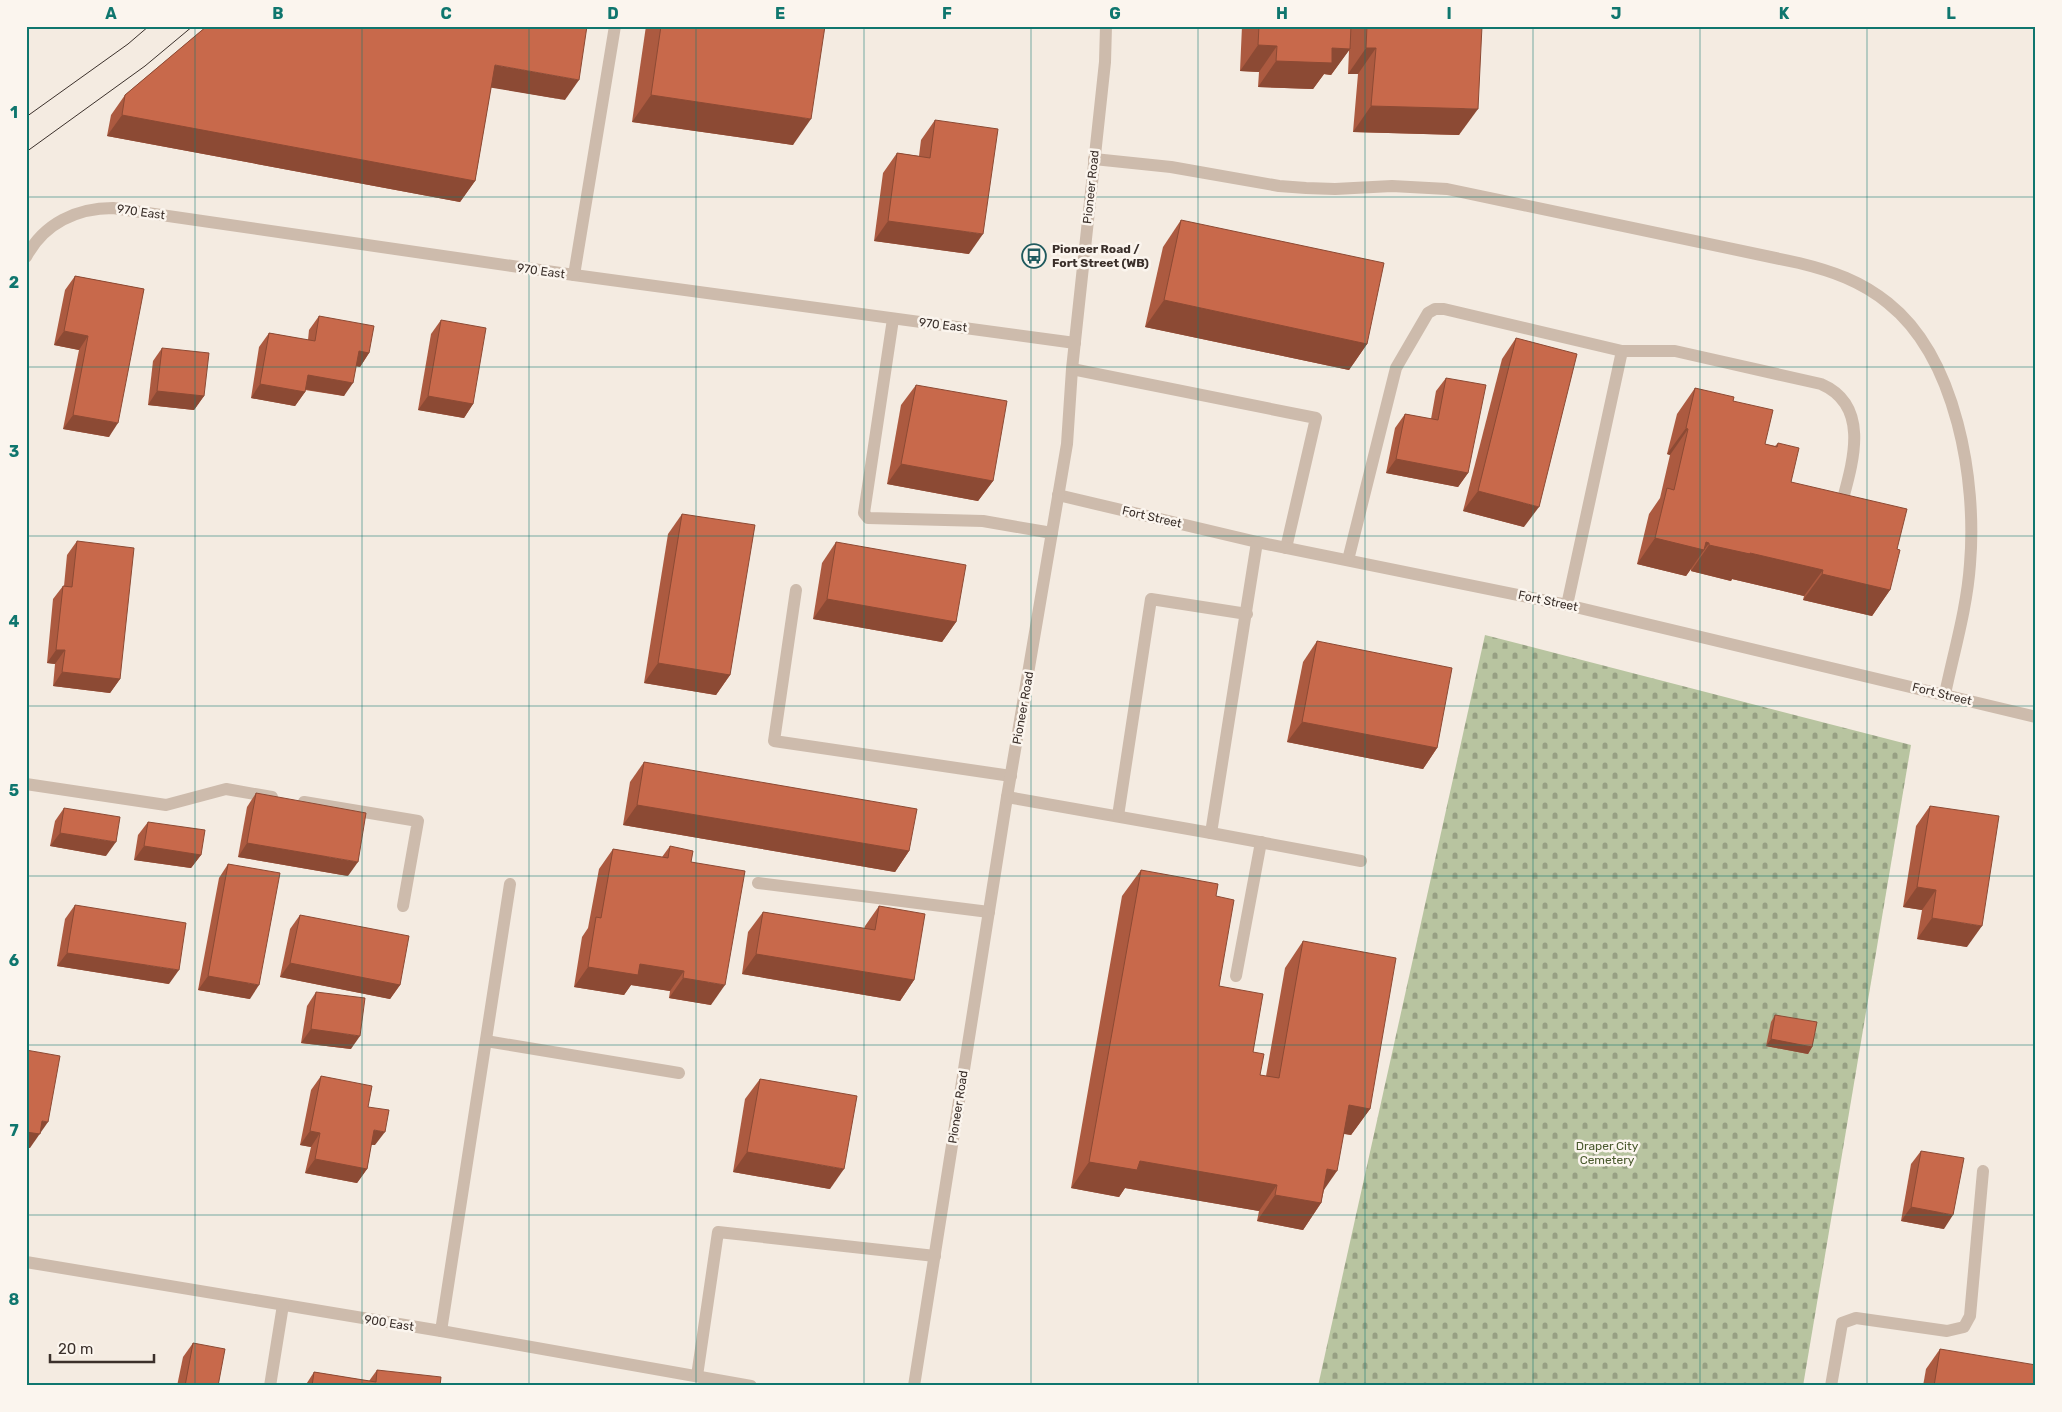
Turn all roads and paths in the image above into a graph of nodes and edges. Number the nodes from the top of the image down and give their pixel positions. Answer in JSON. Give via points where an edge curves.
{"nodes":[{"id":1,"x":615,"y":26,"type":"edge"},
{"id":2,"x":1106,"y":26,"type":"edge"},
{"id":3,"x":1094,"y":159,"type":"junction"},
{"id":4,"x":26,"y":257,"type":"edge"},
{"id":5,"x":574,"y":275,"type":"junction"},
{"id":6,"x":893,"y":319,"type":"junction"},
{"id":7,"x":1075,"y":343,"type":"junction"},
{"id":8,"x":1622,"y":351,"type":"junction"},
{"id":9,"x":1072,"y":369,"type":"junction"},
{"id":10,"x":1058,"y":495,"type":"junction"},
{"id":11,"x":1841,"y":506,"type":"edge"},
{"id":12,"x":1052,"y":533,"type":"junction"},
{"id":13,"x":1257,"y":542,"type":"junction"},
{"id":14,"x":1286,"y":548,"type":"junction"},
{"id":15,"x":1348,"y":560,"type":"junction"},
{"id":16,"x":796,"y":590,"type":"dead end"},
{"id":17,"x":1567,"y":605,"type":"junction"},
{"id":18,"x":1247,"y":614,"type":"junction"},
{"id":19,"x":1945,"y":694,"type":"junction"},
{"id":20,"x":2036,"y":717,"type":"edge"},
{"id":21,"x":1011,"y":776,"type":"junction"},
{"id":22,"x":26,"y":784,"type":"edge"},
{"id":23,"x":1007,"y":797,"type":"junction"},
{"id":24,"x":1118,"y":816,"type":"junction"},
{"id":25,"x":1211,"y":833,"type":"junction"},
{"id":26,"x":1261,"y":842,"type":"junction"},
{"id":27,"x":1361,"y":861,"type":"dead end"},
{"id":28,"x":758,"y":883,"type":"dead end"},
{"id":29,"x":510,"y":884,"type":"dead end"},
{"id":30,"x":403,"y":906,"type":"dead end"},
{"id":31,"x":989,"y":912,"type":"junction"},
{"id":32,"x":1236,"y":976,"type":"dead end"},
{"id":33,"x":486,"y":1042,"type":"junction"},
{"id":34,"x":679,"y":1073,"type":"dead end"},
{"id":35,"x":1983,"y":1171,"type":"dead end"},
{"id":36,"x":935,"y":1256,"type":"junction"},
{"id":37,"x":26,"y":1262,"type":"edge"},
{"id":38,"x":283,"y":1305,"type":"junction"},
{"id":39,"x":441,"y":1331,"type":"junction"},
{"id":40,"x":697,"y":1376,"type":"junction"},
{"id":41,"x":270,"y":1386,"type":"edge"},
{"id":42,"x":752,"y":1386,"type":"edge"},
{"id":43,"x":914,"y":1386,"type":"edge"},
{"id":44,"x":1831,"y":1386,"type":"edge"}],
"edges":[{"from":1,"to":5,"type":"street"},
{"from":2,"to":3,"type":"street","name":"Pioneer Road"},
{"from":3,"to":7,"type":"street","name":"Pioneer Road"},
{"from":3,"to":19,"type":"street","via":[[1175,168],[1279,186],[1447,189],[1799,263],[1828,270],[1864,286],[1888,303],[1921,338],[1943,382],[1965,457],[1971,514],[1970,566],[1966,600]]},
{"from":4,"to":5,"type":"street","name":"970 East","via":[[44,232],[57,222],[80,212],[113,208]]},
{"from":5,"to":6,"type":"street","name":"970 East"},
{"from":6,"to":7,"type":"street","name":"970 East"},
{"from":6,"to":12,"type":"street","via":[[864,513],[868,518],[983,521]]},
{"from":7,"to":9,"type":"street","name":"Pioneer Road"},
{"from":8,"to":11,"type":"street","via":[[1675,351],[1821,384],[1834,390],[1844,398],[1855,436],[1854,456]]},
{"from":8,"to":15,"type":"street","via":[[1444,309],[1428,313],[1396,368]]},
{"from":8,"to":17,"type":"street"},
{"from":9,"to":10,"type":"street","name":"Pioneer Road","via":[[1067,444]]},
{"from":9,"to":14,"type":"street","via":[[1316,418]]},
{"from":10,"to":12,"type":"street","name":"Pioneer Road"},
{"from":10,"to":13,"type":"street","name":"Fort Street"},
{"from":12,"to":21,"type":"street","name":"Pioneer Road"},
{"from":13,"to":14,"type":"street","name":"Fort Street"},
{"from":13,"to":18,"type":"street"},
{"from":14,"to":15,"type":"street","name":"Fort Street"},
{"from":15,"to":17,"type":"street","name":"Fort Street"},
{"from":16,"to":21,"type":"street","via":[[774,741]]},
{"from":17,"to":19,"type":"street","name":"Fort Street"},
{"from":18,"to":24,"type":"street","via":[[1151,599]]},
{"from":18,"to":25,"type":"street"},
{"from":19,"to":20,"type":"street","name":"Fort Street"},
{"from":21,"to":23,"type":"street","name":"Pioneer Road"},
{"from":22,"to":30,"type":"street","via":[[166,805],[226,789],[418,822]]},
{"from":23,"to":24,"type":"street"},
{"from":23,"to":31,"type":"street","name":"Pioneer Road"},
{"from":24,"to":25,"type":"street"},
{"from":25,"to":26,"type":"street"},
{"from":26,"to":27,"type":"street"},
{"from":26,"to":32,"type":"street"},
{"from":28,"to":31,"type":"street"},
{"from":29,"to":33,"type":"street"},
{"from":31,"to":36,"type":"street","name":"Pioneer Road"},
{"from":33,"to":34,"type":"street"},
{"from":33,"to":39,"type":"street"},
{"from":35,"to":44,"type":"street","via":[[1970,1316],[1964,1327],[1947,1331],[1856,1318],[1842,1323]]},
{"from":36,"to":40,"type":"street","via":[[718,1232]]},
{"from":36,"to":43,"type":"street","name":"Pioneer Road"},
{"from":37,"to":38,"type":"street","name":"900 East"},
{"from":38,"to":39,"type":"street","name":"900 East"},
{"from":38,"to":41,"type":"street"},
{"from":39,"to":40,"type":"street","name":"900 East"},
{"from":40,"to":42,"type":"street","name":"900 East"}]}
